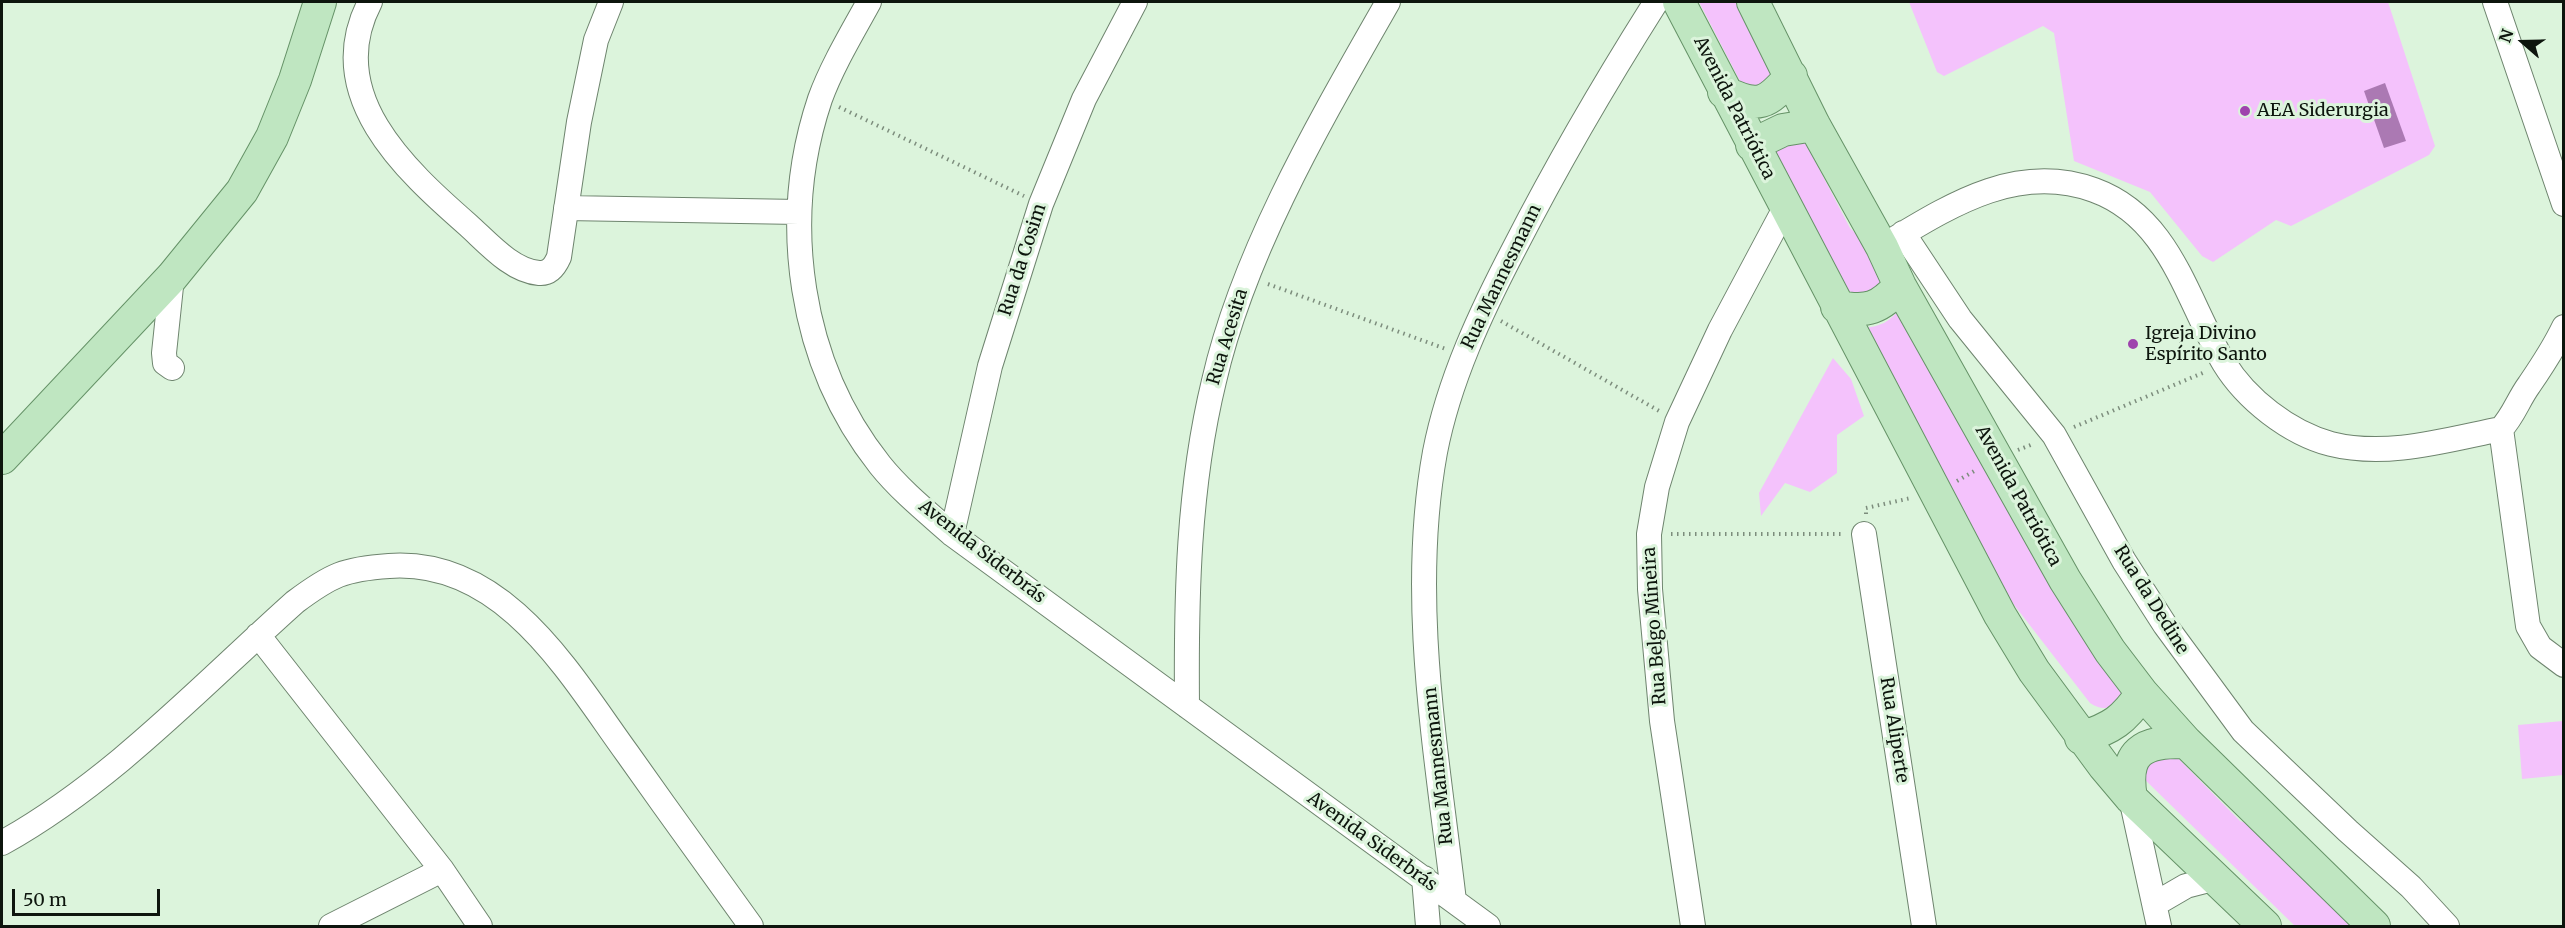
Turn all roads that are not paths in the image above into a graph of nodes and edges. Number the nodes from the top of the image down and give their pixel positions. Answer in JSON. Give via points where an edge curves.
{"nodes":[{"id":1,"x":320,"y":2,"type":"edge"},
{"id":2,"x":370,"y":2,"type":"edge"},
{"id":3,"x":611,"y":2,"type":"edge"},
{"id":4,"x":869,"y":2,"type":"edge"},
{"id":5,"x":1135,"y":2,"type":"edge"},
{"id":6,"x":1388,"y":2,"type":"edge"},
{"id":7,"x":1656,"y":2,"type":"edge"},
{"id":8,"x":1679,"y":2,"type":"edge"},
{"id":9,"x":1753,"y":2,"type":"edge"},
{"id":10,"x":2495,"y":2,"type":"edge"},
{"id":11,"x":1791,"y":76,"type":"junction"},
{"id":12,"x":1724,"y":92,"type":"junction"},
{"id":13,"x":1814,"y":125,"type":"junction"},
{"id":14,"x":1752,"y":145,"type":"junction"},
{"id":15,"x":2564,"y":204,"type":"edge"},
{"id":16,"x":566,"y":208,"type":"junction"},
{"id":17,"x":1785,"y":208,"type":"junction"},
{"id":18,"x":799,"y":212,"type":"junction"},
{"id":19,"x":1892,"y":240,"type":"junction"},
{"id":20,"x":172,"y":277,"type":"junction"},
{"id":21,"x":1900,"y":286,"type":"junction"},
{"id":22,"x":1837,"y":307,"type":"junction"},
{"id":23,"x":2564,"y":327,"type":"edge"},
{"id":24,"x":172,"y":368,"type":"dead end"},
{"id":25,"x":2501,"y":429,"type":"junction"},
{"id":26,"x":2,"y":458,"type":"edge"},
{"id":27,"x":952,"y":534,"type":"junction"},
{"id":28,"x":1864,"y":534,"type":"dead end"},
{"id":29,"x":258,"y":635,"type":"junction"},
{"id":30,"x":2564,"y":665,"type":"edge"},
{"id":31,"x":2142,"y":693,"type":"junction"},
{"id":32,"x":1187,"y":706,"type":"junction"},
{"id":33,"x":2081,"y":738,"type":"junction"},
{"id":34,"x":2186,"y":742,"type":"junction"},
{"id":35,"x":2131,"y":798,"type":"junction"},
{"id":36,"x":2,"y":843,"type":"edge"},
{"id":37,"x":442,"y":870,"type":"junction"},
{"id":38,"x":2217,"y":878,"type":"junction"},
{"id":39,"x":1424,"y":879,"type":"junction"},
{"id":40,"x":1454,"y":901,"type":"junction"},
{"id":41,"x":2157,"y":915,"type":"edge"},
{"id":42,"x":1487,"y":926,"type":"edge"},
{"id":43,"x":331,"y":927,"type":"edge"},
{"id":44,"x":480,"y":927,"type":"edge"},
{"id":45,"x":751,"y":927,"type":"edge"},
{"id":46,"x":1428,"y":927,"type":"edge"},
{"id":47,"x":1694,"y":927,"type":"edge"},
{"id":48,"x":1924,"y":927,"type":"edge"},
{"id":49,"x":2265,"y":927,"type":"edge"},
{"id":50,"x":2374,"y":927,"type":"edge"},
{"id":51,"x":2447,"y":927,"type":"edge"}],
"edges":[{"from":1,"to":20,"type":"main road","via":[[272,137],[242,190]]},
{"from":2,"to":16,"type":"street","via":[[358,30],[356,74],[380,134],[403,162],[486,242],[530,271],[546,273],[556,265]]},
{"from":3,"to":16,"type":"street","via":[[596,40]]},
{"from":4,"to":18,"type":"street","name":"Avenida Siderbrás","via":[[821,98],[804,170]]},
{"from":5,"to":27,"type":"street","name":"Rua da Cosim","via":[[1084,99],[1041,204],[990,366]]},
{"from":6,"to":32,"type":"street","name":"Rua Acesita","via":[[1281,201],[1226,334],[1194,497],[1187,612]]},
{"from":7,"to":40,"type":"street","name":"Rua Mannesmann","via":[[1539,198],[1482,310],[1446,407],[1435,451],[1428,502],[1426,652]]},
{"from":8,"to":12,"type":"main road","name":"Avenida Patriótica"},
{"from":9,"to":11,"type":"main road","name":"Avenida Patriótica"},
{"from":10,"to":15,"type":"street"},
{"from":11,"to":12,"type":"main road","via":[[1763,102],[1744,101]]},
{"from":11,"to":13,"type":"main road","name":"Avenida Patriótica"},
{"from":12,"to":14,"type":"main road","name":"Avenida Patriótica"},
{"from":13,"to":14,"type":"main road","via":[[1784,130]]},
{"from":13,"to":19,"type":"main road","name":"Avenida Patriótica"},
{"from":14,"to":17,"type":"main road","name":"Avenida Patriótica"},
{"from":16,"to":18,"type":"street"},
{"from":17,"to":22,"type":"main road","name":"Avenida Patriótica"},
{"from":17,"to":47,"type":"street","name":"Rua Belgo Mineira","via":[[1720,330],[1677,422],[1657,487],[1649,534],[1662,722]]},
{"from":18,"to":27,"type":"street","name":"Avenida Siderbrás","via":[[801,268],[809,317],[822,363],[841,404],[881,466]]},
{"from":19,"to":21,"type":"main road","name":"Avenida Patriótica"},
{"from":19,"to":25,"type":"street","via":[[1981,193],[2015,183],[2073,183],[2119,202],[2149,227],[2176,266],[2224,363],[2245,389],[2285,423],[2331,444],[2373,449],[2395,449]]},
{"from":19,"to":51,"type":"street","name":"Rua da Dedine","via":[[2054,435],[2124,561],[2165,625],[2243,731],[2411,887]]},
{"from":20,"to":24,"type":"street","via":[[164,353],[165,363]]},
{"from":20,"to":26,"type":"main road"},
{"from":21,"to":22,"type":"main road","via":[[1883,303],[1870,309]]},
{"from":21,"to":31,"type":"main road","name":"Avenida Patriótica","via":[[2065,580]]},
{"from":22,"to":33,"type":"main road","name":"Avenida Patriótica","via":[[2000,615]]},
{"from":23,"to":25,"type":"street","via":[[2512,417]]},
{"from":25,"to":30,"type":"street","via":[[2528,626],[2540,646]]},
{"from":27,"to":32,"type":"street","name":"Avenida Siderbrás"},
{"from":28,"to":48,"type":"street","name":"Rua Aliperte"},
{"from":29,"to":36,"type":"street","via":[[135,748],[87,786]]},
{"from":29,"to":37,"type":"street"},
{"from":29,"to":45,"type":"street","via":[[320,584],[358,568],[427,567],[480,587],[508,605],[568,672]]},
{"from":31,"to":33,"type":"main road","via":[[2121,720]]},
{"from":31,"to":34,"type":"main road","name":"Avenida Patriótica"},
{"from":32,"to":39,"type":"street","name":"Avenida Siderbrás"},
{"from":33,"to":35,"type":"main road","name":"Avenida Patriótica"},
{"from":34,"to":35,"type":"main road","via":[[2154,743],[2139,751],[2128,774]]},
{"from":34,"to":50,"type":"main road","name":"Avenida Patriótica"},
{"from":35,"to":38,"type":"main road","name":"Avenida Patriótica"},
{"from":35,"to":41,"type":"street"},
{"from":37,"to":43,"type":"street"},
{"from":37,"to":44,"type":"street"},
{"from":38,"to":41,"type":"street","via":[[2186,886]]},
{"from":38,"to":49,"type":"main road","name":"Avenida Patriótica"},
{"from":39,"to":40,"type":"street","name":"Avenida Siderbrás"},
{"from":39,"to":46,"type":"street"},
{"from":40,"to":42,"type":"street","name":"Avenida Siderbrás"}]}
